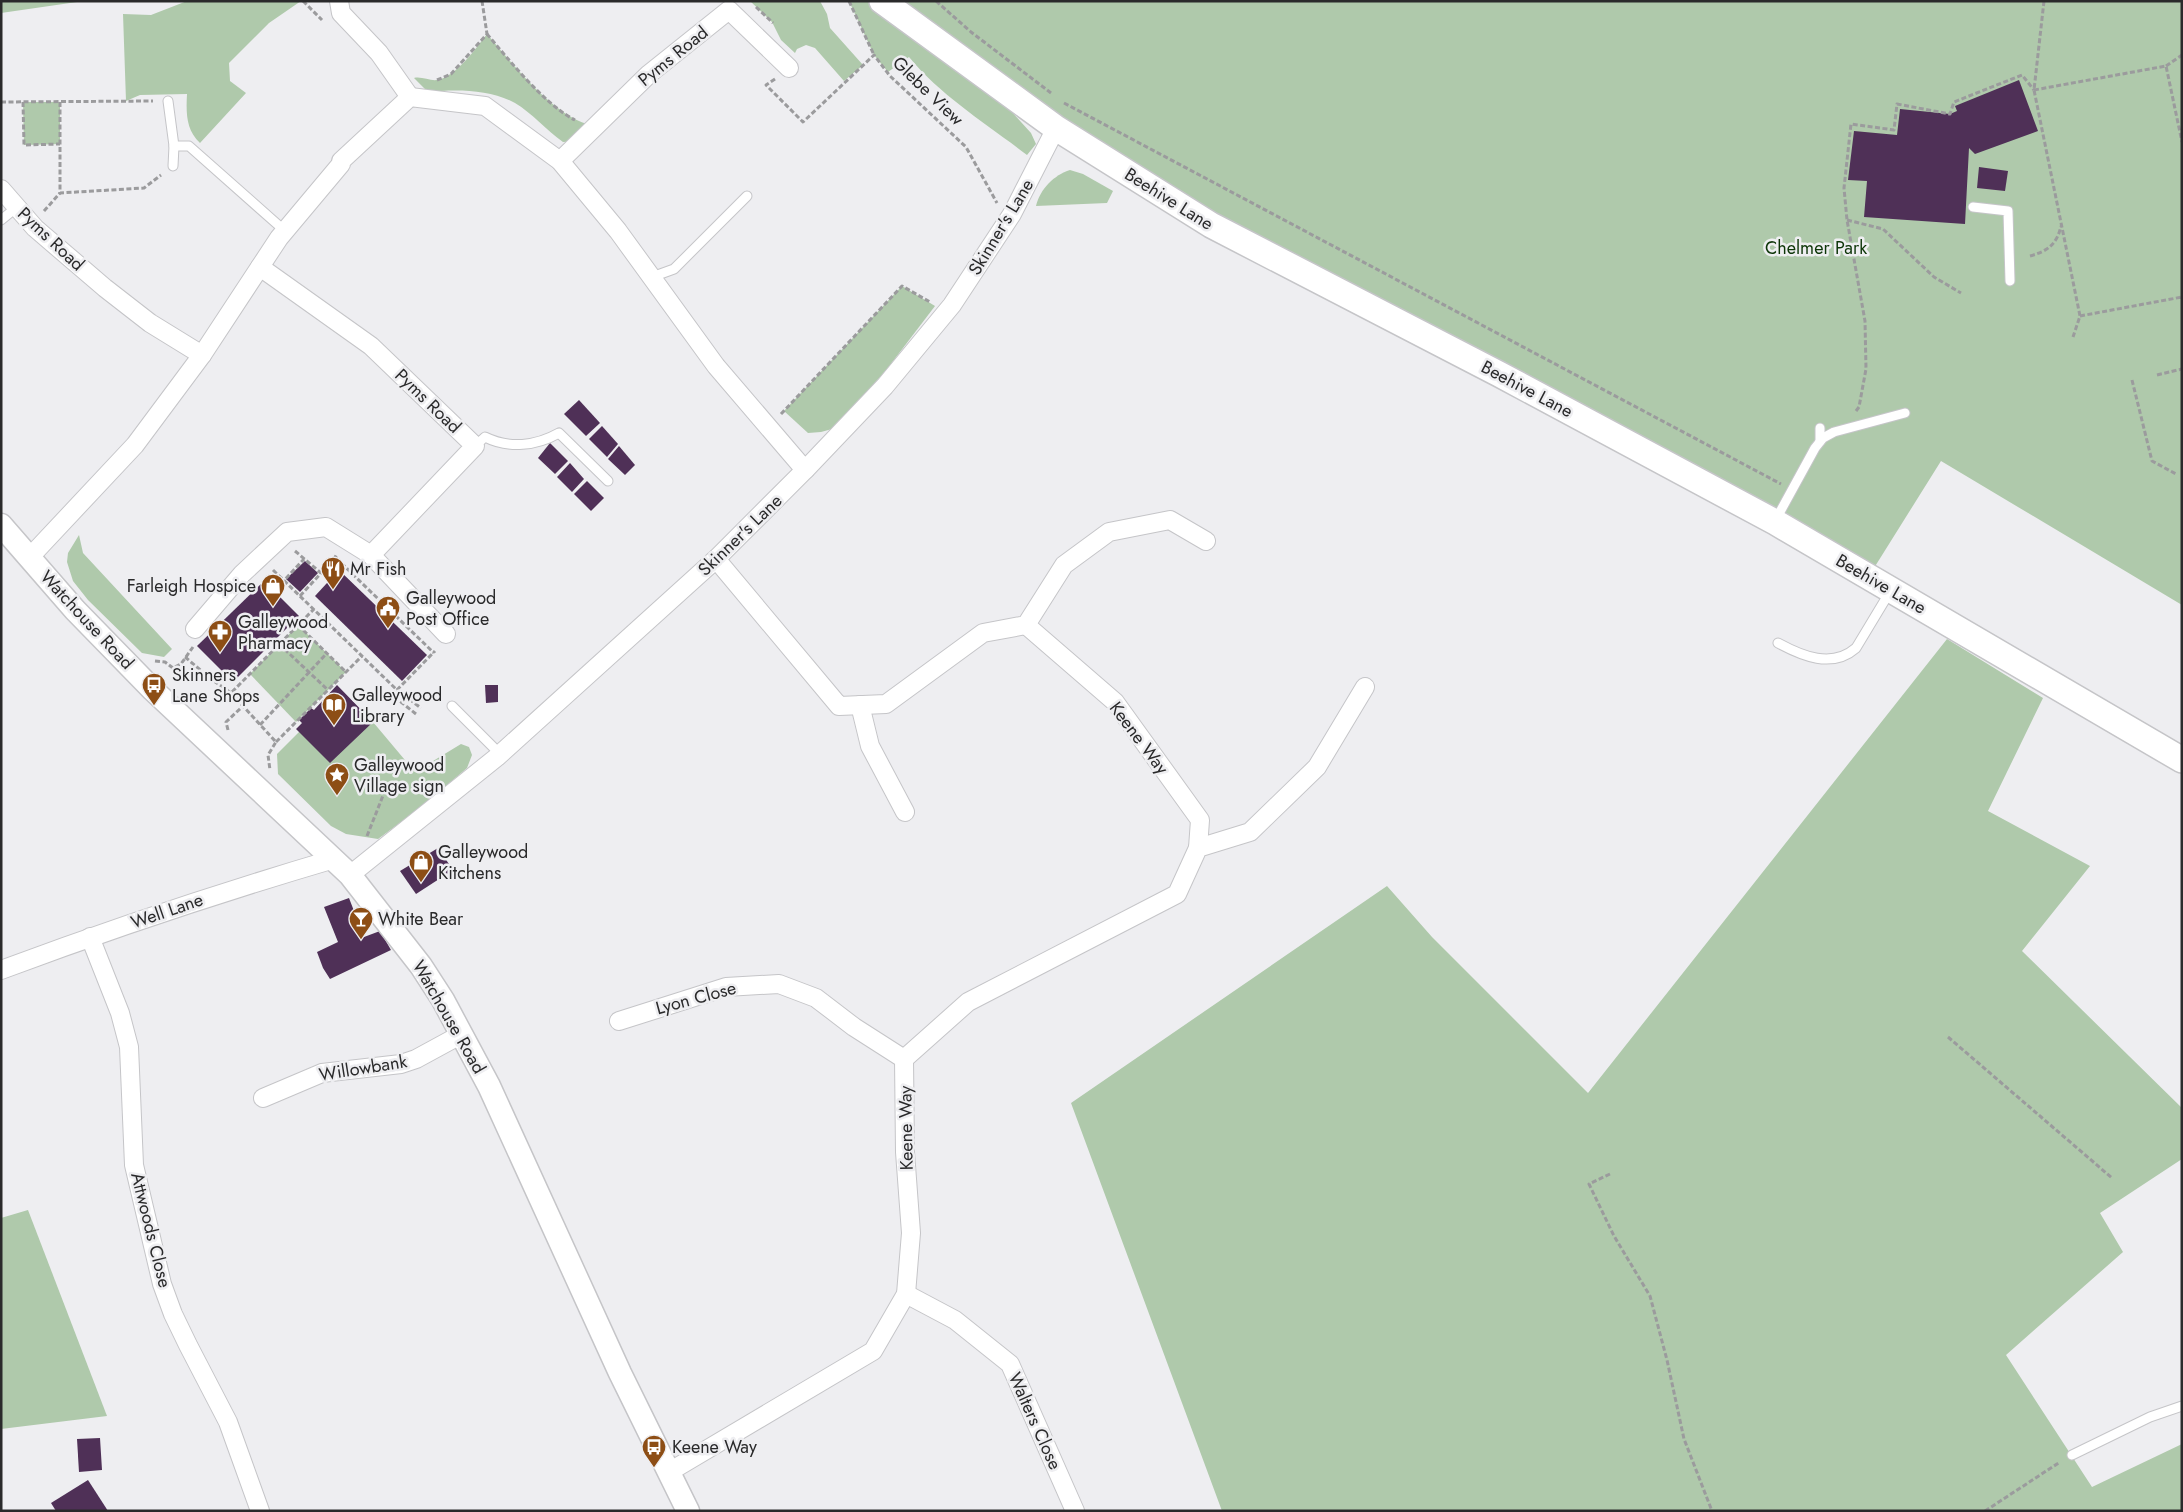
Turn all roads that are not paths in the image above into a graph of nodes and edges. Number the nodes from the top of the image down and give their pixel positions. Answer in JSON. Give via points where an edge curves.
{"nodes":[{"id":1,"x":339,"y":1,"type":"edge"},
{"id":2,"x":882,"y":1,"type":"edge"},
{"id":3,"x":790,"y":68,"type":"road end"},
{"id":4,"x":406,"y":92,"type":"junction"},
{"id":5,"x":168,"y":101,"type":"road end"},
{"id":6,"x":1056,"y":128,"type":"junction"},
{"id":7,"x":174,"y":146,"type":"junction"},
{"id":8,"x":560,"y":161,"type":"junction"},
{"id":9,"x":173,"y":166,"type":"road end"},
{"id":10,"x":1,"y":189,"type":"edge"},
{"id":11,"x":747,"y":196,"type":"dead end"},
{"id":12,"x":17,"y":207,"type":"junction"},
{"id":13,"x":1973,"y":207,"type":"dead end"},
{"id":14,"x":1,"y":220,"type":"edge"},
{"id":15,"x":285,"y":231,"type":"junction"},
{"id":16,"x":260,"y":267,"type":"junction"},
{"id":17,"x":652,"y":277,"type":"junction"},
{"id":18,"x":2010,"y":281,"type":"dead end"},
{"id":19,"x":202,"y":355,"type":"junction"},
{"id":20,"x":1905,"y":413,"type":"dead end"},
{"id":21,"x":1820,"y":428,"type":"dead end"},
{"id":22,"x":1820,"y":441,"type":"junction"},
{"id":23,"x":475,"y":446,"type":"junction"},
{"id":24,"x":805,"y":470,"type":"junction"},
{"id":25,"x":608,"y":481,"type":"dead end"},
{"id":26,"x":1775,"y":522,"type":"junction"},
{"id":27,"x":1,"y":524,"type":"edge"},
{"id":28,"x":1206,"y":542,"type":"dead end"},
{"id":29,"x":371,"y":555,"type":"junction"},
{"id":30,"x":29,"y":558,"type":"junction"},
{"id":31,"x":716,"y":559,"type":"junction"},
{"id":32,"x":1891,"y":590,"type":"junction"},
{"id":33,"x":1026,"y":625,"type":"junction"},
{"id":34,"x":195,"y":628,"type":"road end"},
{"id":35,"x":446,"y":634,"type":"road end"},
{"id":36,"x":1778,"y":643,"type":"dead end"},
{"id":37,"x":1365,"y":687,"type":"dead end"},
{"id":38,"x":860,"y":705,"type":"junction"},
{"id":39,"x":452,"y":706,"type":"dead end"},
{"id":40,"x":500,"y":754,"type":"junction"},
{"id":41,"x":2182,"y":760,"type":"edge"},
{"id":42,"x":905,"y":812,"type":"dead end"},
{"id":43,"x":1198,"y":848,"type":"junction"},
{"id":44,"x":334,"y":859,"type":"junction"},
{"id":45,"x":350,"y":875,"type":"junction"},
{"id":46,"x":90,"y":937,"type":"junction"},
{"id":47,"x":1,"y":970,"type":"edge"},
{"id":48,"x":618,"y":1021,"type":"dead end"},
{"id":49,"x":462,"y":1034,"type":"junction"},
{"id":50,"x":904,"y":1059,"type":"junction"},
{"id":51,"x":263,"y":1098,"type":"dead end"},
{"id":52,"x":906,"y":1294,"type":"junction"},
{"id":53,"x":2182,"y":1406,"type":"edge"},
{"id":54,"x":2072,"y":1455,"type":"road end"},
{"id":55,"x":669,"y":1472,"type":"junction"},
{"id":56,"x":260,"y":1511,"type":"edge"},
{"id":57,"x":688,"y":1511,"type":"edge"},
{"id":58,"x":1075,"y":1511,"type":"edge"}],
"edges":[{"from":1,"to":4,"type":"street","via":[[341,13],[378,53]]},
{"from":2,"to":6,"type":"main road","name":"Beehive Lane"},
{"from":3,"to":8,"type":"street","name":"Pyms Road","via":[[729,10],[649,74]]},
{"from":4,"to":8,"type":"street","via":[[485,106]]},
{"from":4,"to":15,"type":"street","via":[[341,161]]},
{"from":5,"to":7,"type":"lane"},
{"from":6,"to":24,"type":"street","name":"Skinner's Lane","via":[[1007,222],[946,312],[885,386]]},
{"from":6,"to":26,"type":"main road","name":"Beehive Lane","via":[[1211,225],[1500,374]]},
{"from":7,"to":9,"type":"lane"},
{"from":7,"to":15,"type":"lane","via":[[190,146]]},
{"from":8,"to":17,"type":"street"},
{"from":10,"to":12,"type":"street","name":"Pyms Road"},
{"from":11,"to":17,"type":"lane","via":[[674,269]]},
{"from":12,"to":14,"type":"lane"},
{"from":12,"to":19,"type":"street","name":"Pyms Road","via":[[35,228],[105,288],[150,323]]},
{"from":13,"to":18,"type":"lane","via":[[2008,211]]},
{"from":15,"to":16,"type":"street"},
{"from":16,"to":19,"type":"street"},
{"from":16,"to":23,"type":"street","name":"Pyms Road","via":[[371,346]]},
{"from":17,"to":24,"type":"street","via":[[716,366]]},
{"from":19,"to":30,"type":"street","via":[[135,445]]},
{"from":20,"to":22,"type":"lane","via":[[1838,430]]},
{"from":21,"to":22,"type":"lane"},
{"from":22,"to":26,"type":"lane"},
{"from":23,"to":25,"type":"lane","via":[[485,437],[513,445],[545,441],[559,433]]},
{"from":23,"to":29,"type":"street","name":"Pyms Road"},
{"from":24,"to":31,"type":"street","name":"Skinner's Lane"},
{"from":26,"to":32,"type":"main road","name":"Beehive Lane"},
{"from":27,"to":30,"type":"street","name":"Watchouse Road"},
{"from":28,"to":33,"type":"street","via":[[1170,520],[1109,532],[1064,565]]},
{"from":29,"to":34,"type":"street","via":[[326,527],[286,532],[242,574]]},
{"from":29,"to":35,"type":"street"},
{"from":30,"to":44,"type":"street","name":"Watchouse Road","via":[[130,666]]},
{"from":31,"to":38,"type":"street","via":[[839,706]]},
{"from":31,"to":40,"type":"street","name":"Skinner's Lane"},
{"from":32,"to":36,"type":"lane","via":[[1856,648],[1848,655],[1823,660],[1810,658]]},
{"from":32,"to":41,"type":"main road","name":"Beehive Lane"},
{"from":33,"to":38,"type":"street","via":[[983,633],[886,704]]},
{"from":33,"to":43,"type":"street","name":"Keene Way","via":[[1115,702],[1200,820]]},
{"from":37,"to":43,"type":"street","via":[[1317,767],[1250,832]]},
{"from":38,"to":42,"type":"street","via":[[870,746]]},
{"from":39,"to":40,"type":"lane"},
{"from":40,"to":45,"type":"street","name":"Skinner's Lane"},
{"from":43,"to":50,"type":"street","name":"Keene Way","via":[[1177,894],[968,1002]]},
{"from":44,"to":45,"type":"street","name":"Watchouse Road"},
{"from":44,"to":46,"type":"street","name":"Well Lane"},
{"from":45,"to":49,"type":"street","name":"Watchouse Road","via":[[422,966]]},
{"from":46,"to":47,"type":"street","name":"Well Lane"},
{"from":46,"to":56,"type":"street","name":"Attwoods Close","via":[[127,1038],[134,1165],[162,1284],[173,1314],[228,1422]]},
{"from":48,"to":50,"type":"street","name":"Lyon Close","via":[[726,987],[779,984],[816,998]]},
{"from":49,"to":51,"type":"street","name":"Willowbank","via":[[401,1064],[322,1073]]},
{"from":49,"to":55,"type":"street","name":"Watchouse Road"},
{"from":50,"to":52,"type":"street","name":"Keene Way","via":[[905,1152],[911,1233]]},
{"from":52,"to":55,"type":"street","name":"Keene Way","via":[[873,1351]]},
{"from":52,"to":58,"type":"street","name":"Walters Close","via":[[954,1320],[1010,1364]]},
{"from":53,"to":54,"type":"lane"},
{"from":55,"to":57,"type":"street","name":"Watchouse Road"}]}
